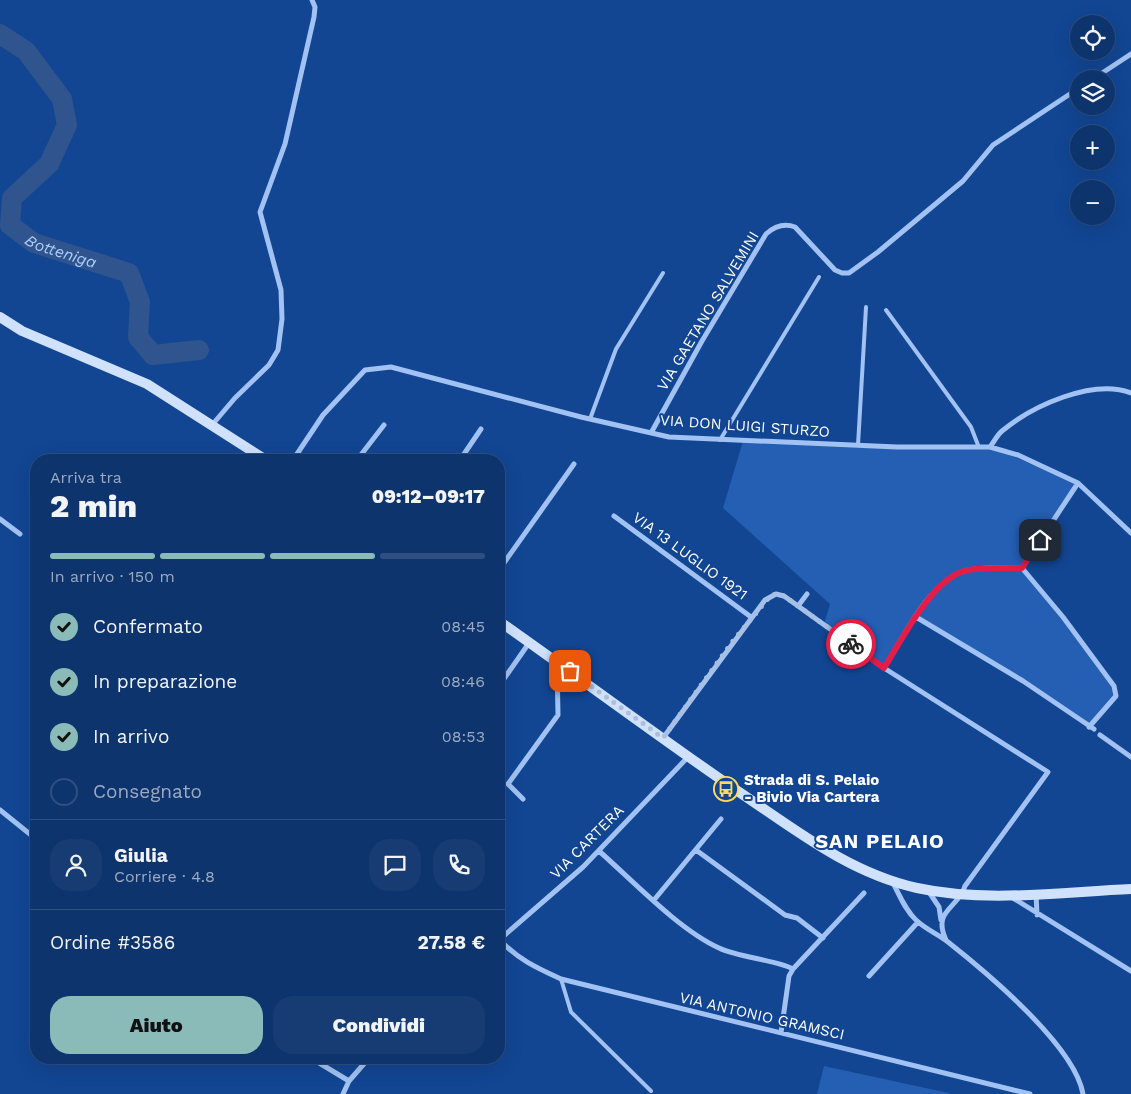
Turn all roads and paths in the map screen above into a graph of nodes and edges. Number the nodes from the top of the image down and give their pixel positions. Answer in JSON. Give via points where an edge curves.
{"nodes":[{"id":1,"x":312,"y":0,"type":"edge"},
{"id":2,"x":1131,"y":54,"type":"edge"},
{"id":3,"x":1107,"y":70,"type":"edge"},
{"id":4,"x":1070,"y":94,"type":"edge"},
{"id":5,"x":664,"y":273,"type":"dead end"},
{"id":6,"x":819,"y":277,"type":"dead end"},
{"id":7,"x":866,"y":307,"type":"dead end"},
{"id":8,"x":886,"y":310,"type":"dead end"},
{"id":9,"x":0,"y":317,"type":"edge"},
{"id":10,"x":1131,"y":393,"type":"edge"},
{"id":11,"x":590,"y":419,"type":"junction"},
{"id":12,"x":212,"y":425,"type":"junction"},
{"id":13,"x":384,"y":426,"type":"dead end"},
{"id":14,"x":481,"y":429,"type":"dead end"},
{"id":15,"x":651,"y":433,"type":"junction"},
{"id":16,"x":720,"y":440,"type":"junction"},
{"id":17,"x":858,"y":445,"type":"junction"},
{"id":18,"x":978,"y":445,"type":"junction"},
{"id":19,"x":990,"y":447,"type":"junction"},
{"id":20,"x":257,"y":454,"type":"edge"},
{"id":21,"x":297,"y":454,"type":"edge"},
{"id":22,"x":362,"y":454,"type":"edge"},
{"id":23,"x":464,"y":454,"type":"edge"},
{"id":24,"x":574,"y":464,"type":"dead end"},
{"id":25,"x":1078,"y":483,"type":"junction"},
{"id":26,"x":614,"y":516,"type":"dead end"},
{"id":27,"x":0,"y":519,"type":"edge"},
{"id":28,"x":1131,"y":533,"type":"edge"},
{"id":29,"x":20,"y":534,"type":"dead end"},
{"id":30,"x":505,"y":562,"type":"edge"},
{"id":31,"x":1022,"y":568,"type":"junction"},
{"id":32,"x":807,"y":594,"type":"dead end"},
{"id":33,"x":798,"y":606,"type":"junction"},
{"id":34,"x":751,"y":617,"type":"junction"},
{"id":35,"x":916,"y":617,"type":"junction"},
{"id":36,"x":505,"y":625,"type":"edge"},
{"id":37,"x":530,"y":643,"type":"junction"},
{"id":38,"x":558,"y":662,"type":"junction"},
{"id":39,"x":884,"y":668,"type":"junction"},
{"id":40,"x":505,"y":678,"type":"edge"},
{"id":41,"x":1100,"y":735,"type":"dead end"},
{"id":42,"x":663,"y":738,"type":"junction"},
{"id":43,"x":688,"y":756,"type":"junction"},
{"id":44,"x":1131,"y":757,"type":"edge"},
{"id":45,"x":523,"y":799,"type":"dead end"},
{"id":46,"x":0,"y":810,"type":"edge"},
{"id":47,"x":721,"y":819,"type":"dead end"},
{"id":48,"x":30,"y":834,"type":"edge"},
{"id":49,"x":696,"y":850,"type":"junction"},
{"id":50,"x":599,"y":851,"type":"junction"},
{"id":51,"x":892,"y":881,"type":"junction"},
{"id":52,"x":1131,"y":889,"type":"edge"},
{"id":53,"x":927,"y":890,"type":"junction"},
{"id":54,"x":864,"y":893,"type":"dead end"},
{"id":55,"x":962,"y":894,"type":"junction"},
{"id":56,"x":1008,"y":894,"type":"junction"},
{"id":57,"x":1036,"y":894,"type":"junction"},
{"id":58,"x":654,"y":900,"type":"junction"},
{"id":59,"x":1038,"y":915,"type":"junction"},
{"id":60,"x":918,"y":922,"type":"junction"},
{"id":61,"x":941,"y":923,"type":"junction"},
{"id":62,"x":505,"y":935,"type":"edge"},
{"id":63,"x":823,"y":938,"type":"junction"},
{"id":64,"x":946,"y":940,"type":"junction"},
{"id":65,"x":505,"y":946,"type":"edge"},
{"id":66,"x":793,"y":969,"type":"junction"},
{"id":67,"x":1131,"y":971,"type":"edge"},
{"id":68,"x":869,"y":976,"type":"dead end"},
{"id":69,"x":561,"y":979,"type":"junction"},
{"id":70,"x":781,"y":1033,"type":"junction"},
{"id":71,"x":321,"y":1064,"type":"edge"},
{"id":72,"x":364,"y":1064,"type":"edge"},
{"id":73,"x":349,"y":1081,"type":"junction"},
{"id":74,"x":651,"y":1091,"type":"dead end"},
{"id":75,"x":343,"y":1094,"type":"edge"},
{"id":76,"x":1030,"y":1094,"type":"edge"},
{"id":77,"x":1083,"y":1094,"type":"edge"}],
"edges":[{"from":1,"to":12,"type":"street","via":[[314,18],[285,144],[260,212],[281,290],[278,350],[269,366]]},
{"from":2,"to":3,"type":"street"},
{"from":4,"to":15,"type":"street","name":"VIA GAETANO SALVEMINI","via":[[993,145],[963,181],[849,273],[835,270],[795,227],[788,224],[773,227],[712,324]]},
{"from":5,"to":11,"type":"lane","via":[[616,349]]},
{"from":6,"to":16,"type":"lane"},
{"from":7,"to":17,"type":"lane"},
{"from":8,"to":18,"type":"lane","via":[[971,426]]},
{"from":9,"to":12,"type":"main road","via":[[22,331],[147,384]]},
{"from":10,"to":19,"type":"street","via":[[1117,388],[1081,391],[1041,406],[1000,432]]},
{"from":11,"to":15,"type":"street","name":"VIA DON LUIGI STURZO"},
{"from":11,"to":21,"type":"street","name":"VIA DON LUIGI STURZO","via":[[391,367],[365,370],[323,415]]},
{"from":12,"to":20,"type":"main road"},
{"from":13,"to":22,"type":"street"},
{"from":14,"to":23,"type":"street"},
{"from":15,"to":16,"type":"street","name":"VIA DON LUIGI STURZO"},
{"from":16,"to":17,"type":"street","name":"VIA DON LUIGI STURZO"},
{"from":17,"to":18,"type":"street","name":"VIA DON LUIGI STURZO"},
{"from":18,"to":19,"type":"street","name":"VIA DON LUIGI STURZO"},
{"from":19,"to":25,"type":"street","name":"VIA DON LUIGI STURZO","via":[[1018,455]]},
{"from":24,"to":30,"type":"street"},
{"from":25,"to":28,"type":"street","name":"VIA DON LUIGI STURZO"},
{"from":25,"to":31,"type":"street"},
{"from":26,"to":34,"type":"street","name":"VIA 13 LUGLIO 1921"},
{"from":27,"to":29,"type":"street"},
{"from":31,"to":35,"type":"street","via":[[966,570],[949,577]]},
{"from":31,"to":35,"type":"street","via":[[1114,686],[1116,696],[1091,728],[1023,681]]},
{"from":32,"to":33,"type":"street"},
{"from":33,"to":34,"type":"street","via":[[776,594],[765,600]]},
{"from":33,"to":39,"type":"street"},
{"from":34,"to":42,"type":"street"},
{"from":35,"to":39,"type":"street"},
{"from":36,"to":37,"type":"main road"},
{"from":37,"to":38,"type":"main road"},
{"from":37,"to":40,"type":"street"},
{"from":38,"to":42,"type":"main road"},
{"from":38,"to":45,"type":"street","via":[[558,715],[508,784]]},
{"from":39,"to":55,"type":"street","via":[[1048,772]]},
{"from":41,"to":44,"type":"street"},
{"from":42,"to":43,"type":"main road"},
{"from":43,"to":50,"type":"street","name":"VIA CARTERA"},
{"from":43,"to":51,"type":"main road","via":[[833,855]]},
{"from":46,"to":48,"type":"street"},
{"from":47,"to":49,"type":"street"},
{"from":49,"to":58,"type":"street"},
{"from":49,"to":63,"type":"street","via":[[785,915],[797,918]]},
{"from":50,"to":58,"type":"street"},
{"from":50,"to":62,"type":"street","name":"VIA CARTERA"},
{"from":51,"to":53,"type":"main road"},
{"from":51,"to":60,"type":"street"},
{"from":52,"to":57,"type":"main road"},
{"from":53,"to":55,"type":"main road"},
{"from":53,"to":61,"type":"street","via":[[939,907]]},
{"from":54,"to":63,"type":"street"},
{"from":55,"to":56,"type":"main road"},
{"from":55,"to":61,"type":"street","via":[[950,906]]},
{"from":56,"to":57,"type":"main road"},
{"from":56,"to":59,"type":"street"},
{"from":57,"to":59,"type":"street"},
{"from":58,"to":66,"type":"street","via":[[698,937],[714,946]]},
{"from":59,"to":67,"type":"street"},
{"from":60,"to":64,"type":"street"},
{"from":60,"to":68,"type":"street"},
{"from":61,"to":64,"type":"street"},
{"from":63,"to":66,"type":"street"},
{"from":64,"to":77,"type":"street","via":[[1023,1006],[1071,1064]]},
{"from":65,"to":69,"type":"street","name":"VIA ANTONIO GRAMSCI","via":[[528,964]]},
{"from":66,"to":70,"type":"street","via":[[789,976]]},
{"from":69,"to":70,"type":"street","name":"VIA ANTONIO GRAMSCI"},
{"from":69,"to":74,"type":"lane","via":[[571,1012]]},
{"from":70,"to":76,"type":"street","name":"VIA ANTONIO GRAMSCI"},
{"from":71,"to":73,"type":"street"},
{"from":72,"to":73,"type":"street"},
{"from":73,"to":75,"type":"street"}]}
